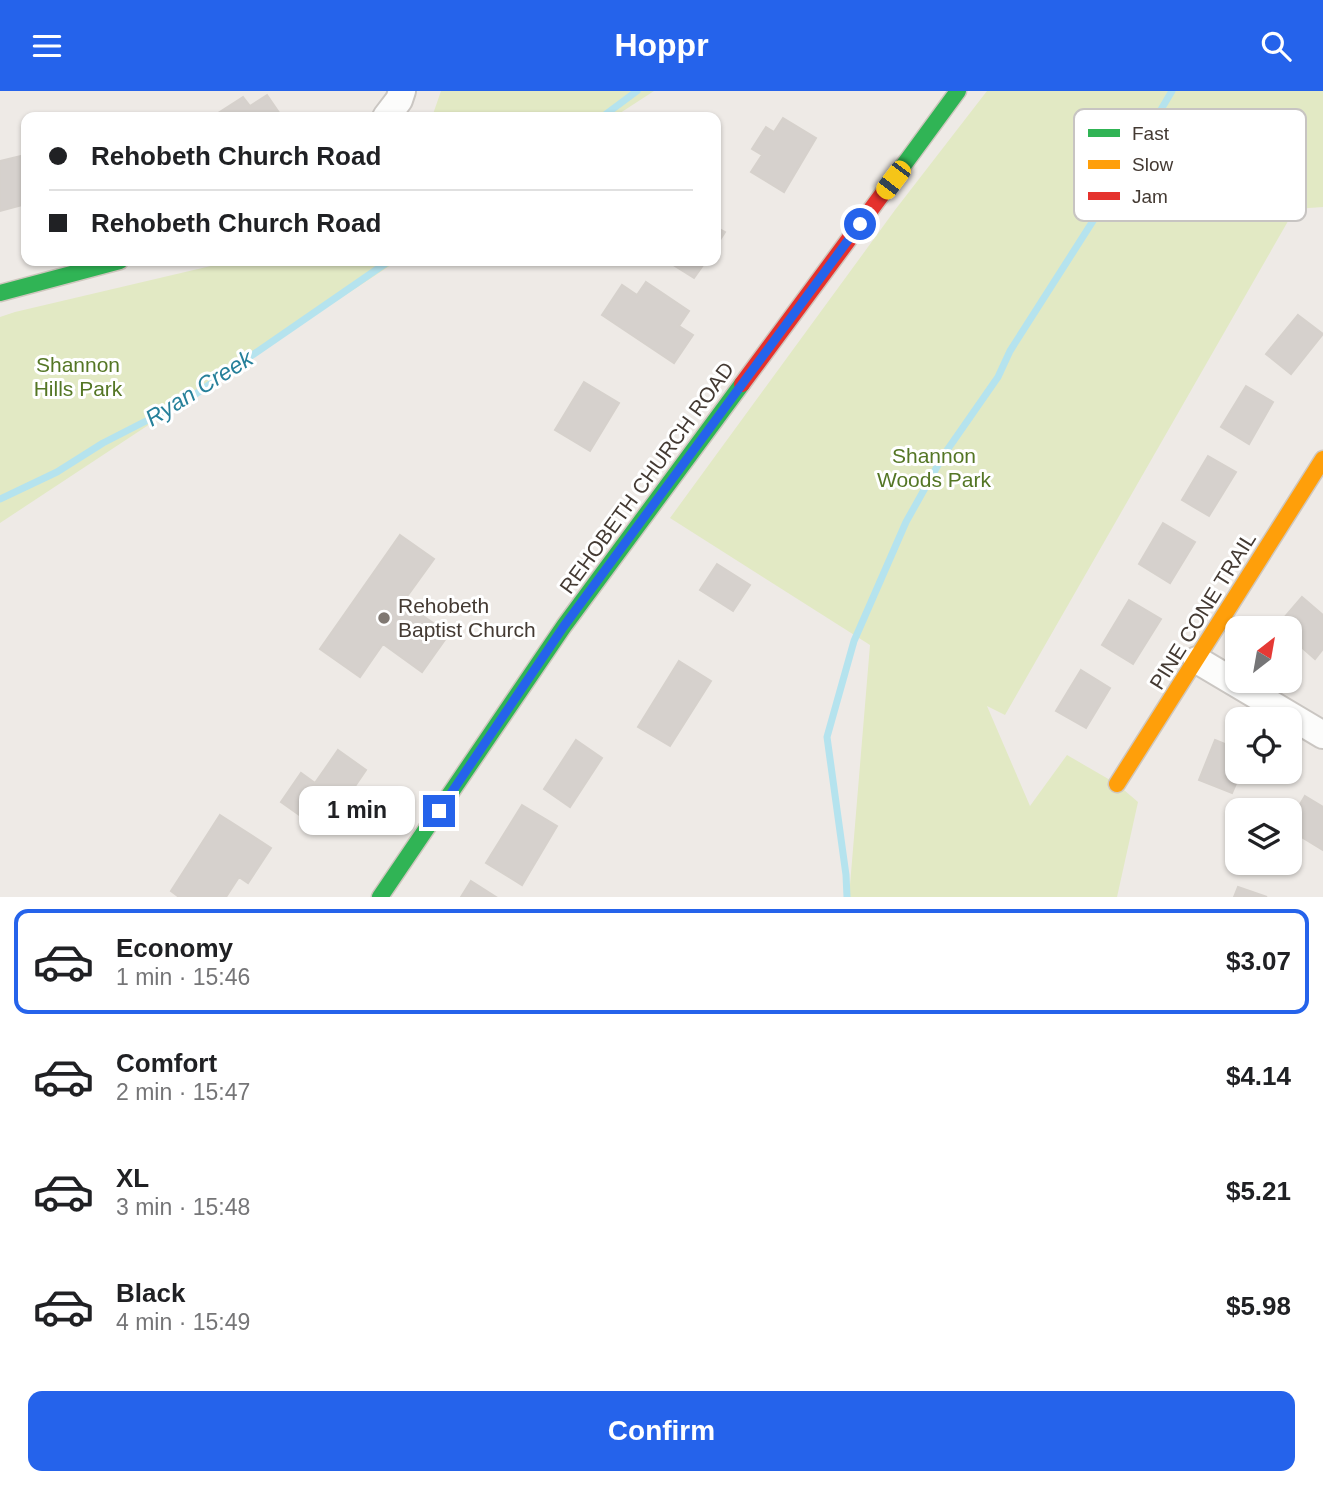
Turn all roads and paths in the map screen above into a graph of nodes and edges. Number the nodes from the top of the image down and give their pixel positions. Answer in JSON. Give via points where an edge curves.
{"nodes":[{"id":1,"x":402,"y":91,"type":"edge"},
{"id":2,"x":958,"y":91,"type":"edge"},
{"id":3,"x":390,"y":112,"type":"edge"},
{"id":4,"x":101,"y":266,"type":"edge"},
{"id":5,"x":0,"y":293,"type":"edge"},
{"id":6,"x":1323,"y":460,"type":"edge"},
{"id":7,"x":1197,"y":660,"type":"junction"},
{"id":8,"x":1323,"y":735,"type":"edge"},
{"id":9,"x":1117,"y":784,"type":"dead end"},
{"id":10,"x":380,"y":897,"type":"edge"}],
"edges":[{"from":1,"to":3,"type":"street"},
{"from":2,"to":10,"type":"street","name":"REHOBETH CHURCH ROAD","via":[[564,626]]},
{"from":4,"to":5,"type":"street"},
{"from":6,"to":7,"type":"street","name":"PINE CONE TRAIL"},
{"from":7,"to":8,"type":"street"},
{"from":7,"to":9,"type":"street","name":"PINE CONE TRAIL"}]}
